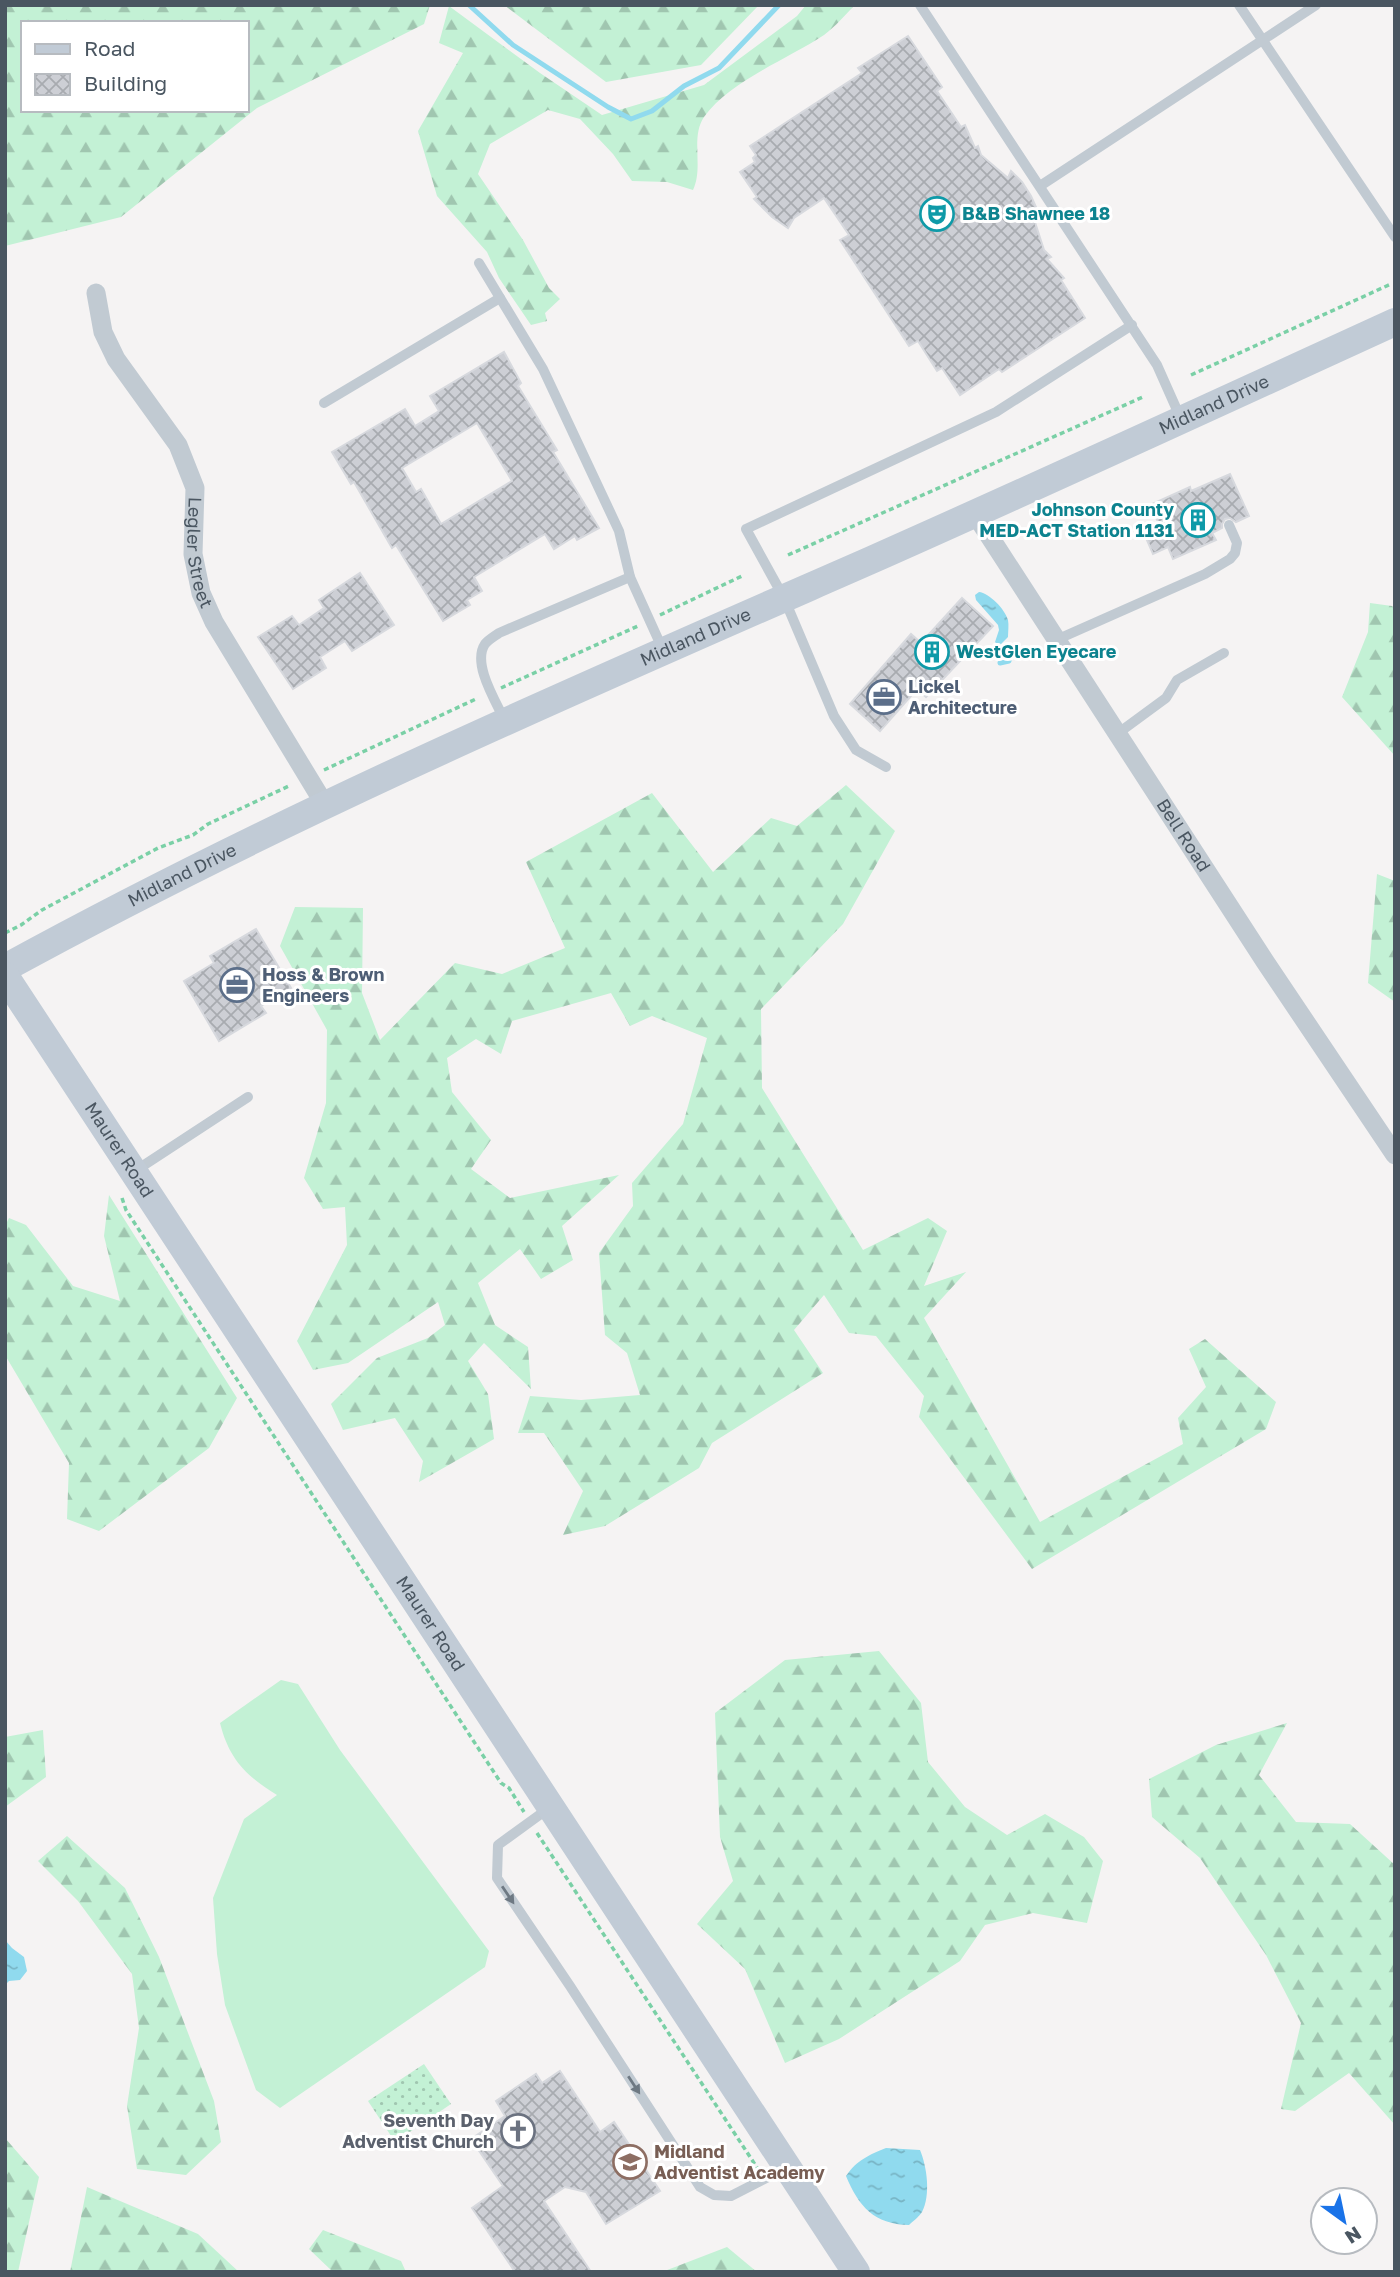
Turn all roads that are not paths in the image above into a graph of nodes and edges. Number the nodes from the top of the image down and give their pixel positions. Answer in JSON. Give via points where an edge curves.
{"nodes":[{"id":1,"x":920,"y":5,"type":"edge"},
{"id":2,"x":1239,"y":5,"type":"edge"},
{"id":3,"x":1316,"y":5,"type":"edge"},
{"id":4,"x":1263,"y":40,"type":"junction"},
{"id":5,"x":1040,"y":186,"type":"junction"},
{"id":6,"x":1395,"y":237,"type":"edge"},
{"id":7,"x":479,"y":263,"type":"dead end"},
{"id":8,"x":96,"y":293,"type":"dead end"},
{"id":9,"x":500,"y":298,"type":"junction"},
{"id":10,"x":1395,"y":322,"type":"edge"},
{"id":11,"x":1132,"y":326,"type":"junction"},
{"id":12,"x":324,"y":403,"type":"dead end"},
{"id":13,"x":1182,"y":419,"type":"junction"},
{"id":14,"x":975,"y":514,"type":"junction"},
{"id":15,"x":1229,"y":525,"type":"dead end"},
{"id":16,"x":630,"y":577,"type":"junction"},
{"id":17,"x":785,"y":598,"type":"junction"},
{"id":18,"x":1056,"y":640,"type":"junction"},
{"id":19,"x":664,"y":652,"type":"junction"},
{"id":20,"x":1224,"y":653,"type":"dead end"},
{"id":21,"x":505,"y":722,"type":"junction"},
{"id":22,"x":1117,"y":734,"type":"junction"},
{"id":23,"x":886,"y":768,"type":"dead end"},
{"id":24,"x":325,"y":805,"type":"junction"},
{"id":25,"x":5,"y":968,"type":"edge"},
{"id":26,"x":5,"y":976,"type":"edge"},
{"id":27,"x":248,"y":1097,"type":"dead end"},
{"id":28,"x":1395,"y":1155,"type":"edge"},
{"id":29,"x":134,"y":1171,"type":"junction"},
{"id":30,"x":540,"y":1815,"type":"junction"},
{"id":31,"x":777,"y":2173,"type":"junction"},
{"id":32,"x":856,"y":2272,"type":"edge"}],
"edges":[{"from":1,"to":5,"type":"lane"},
{"from":2,"to":4,"type":"lane"},
{"from":3,"to":4,"type":"lane"},
{"from":4,"to":5,"type":"lane"},
{"from":4,"to":6,"type":"lane"},
{"from":5,"to":11,"type":"lane"},
{"from":7,"to":9,"type":"lane"},
{"from":8,"to":24,"type":"street","name":"Legler Street","via":[[103,332],[116,359],[178,445],[195,488],[193,555],[201,593]]},
{"from":9,"to":12,"type":"lane"},
{"from":9,"to":16,"type":"lane","via":[[543,369],[619,531]]},
{"from":10,"to":13,"type":"street","name":"Midland Drive"},
{"from":11,"to":13,"type":"lane","via":[[1157,365]]},
{"from":11,"to":17,"type":"lane","via":[[996,412],[747,529]]},
{"from":13,"to":14,"type":"street","name":"Midland Drive"},
{"from":14,"to":17,"type":"street","name":"Midland Drive"},
{"from":14,"to":18,"type":"street","name":"Bell Road"},
{"from":15,"to":18,"type":"lane","via":[[1237,543],[1230,559]]},
{"from":16,"to":19,"type":"lane"},
{"from":16,"to":21,"type":"lane","via":[[499,633],[485,644],[480,659]]},
{"from":17,"to":19,"type":"street","name":"Midland Drive"},
{"from":17,"to":23,"type":"lane","via":[[844,733],[856,750]]},
{"from":18,"to":22,"type":"street","name":"Bell Road"},
{"from":19,"to":21,"type":"street","name":"Midland Drive"},
{"from":20,"to":22,"type":"lane","via":[[1177,680],[1166,698]]},
{"from":21,"to":24,"type":"street","name":"Midland Drive"},
{"from":22,"to":28,"type":"street","name":"Bell Road"},
{"from":24,"to":25,"type":"street","name":"Midland Drive"},
{"from":26,"to":29,"type":"street","name":"Maurer Road"},
{"from":27,"to":29,"type":"lane"},
{"from":29,"to":30,"type":"street","name":"Maurer Road"},
{"from":30,"to":31,"type":"street","name":"Maurer Road"},
{"from":30,"to":31,"type":"lane","one_way":true,"via":[[498,1845],[497,1878],[700,2187],[714,2195],[731,2196]]},
{"from":31,"to":32,"type":"street","name":"Maurer Road"}]}
